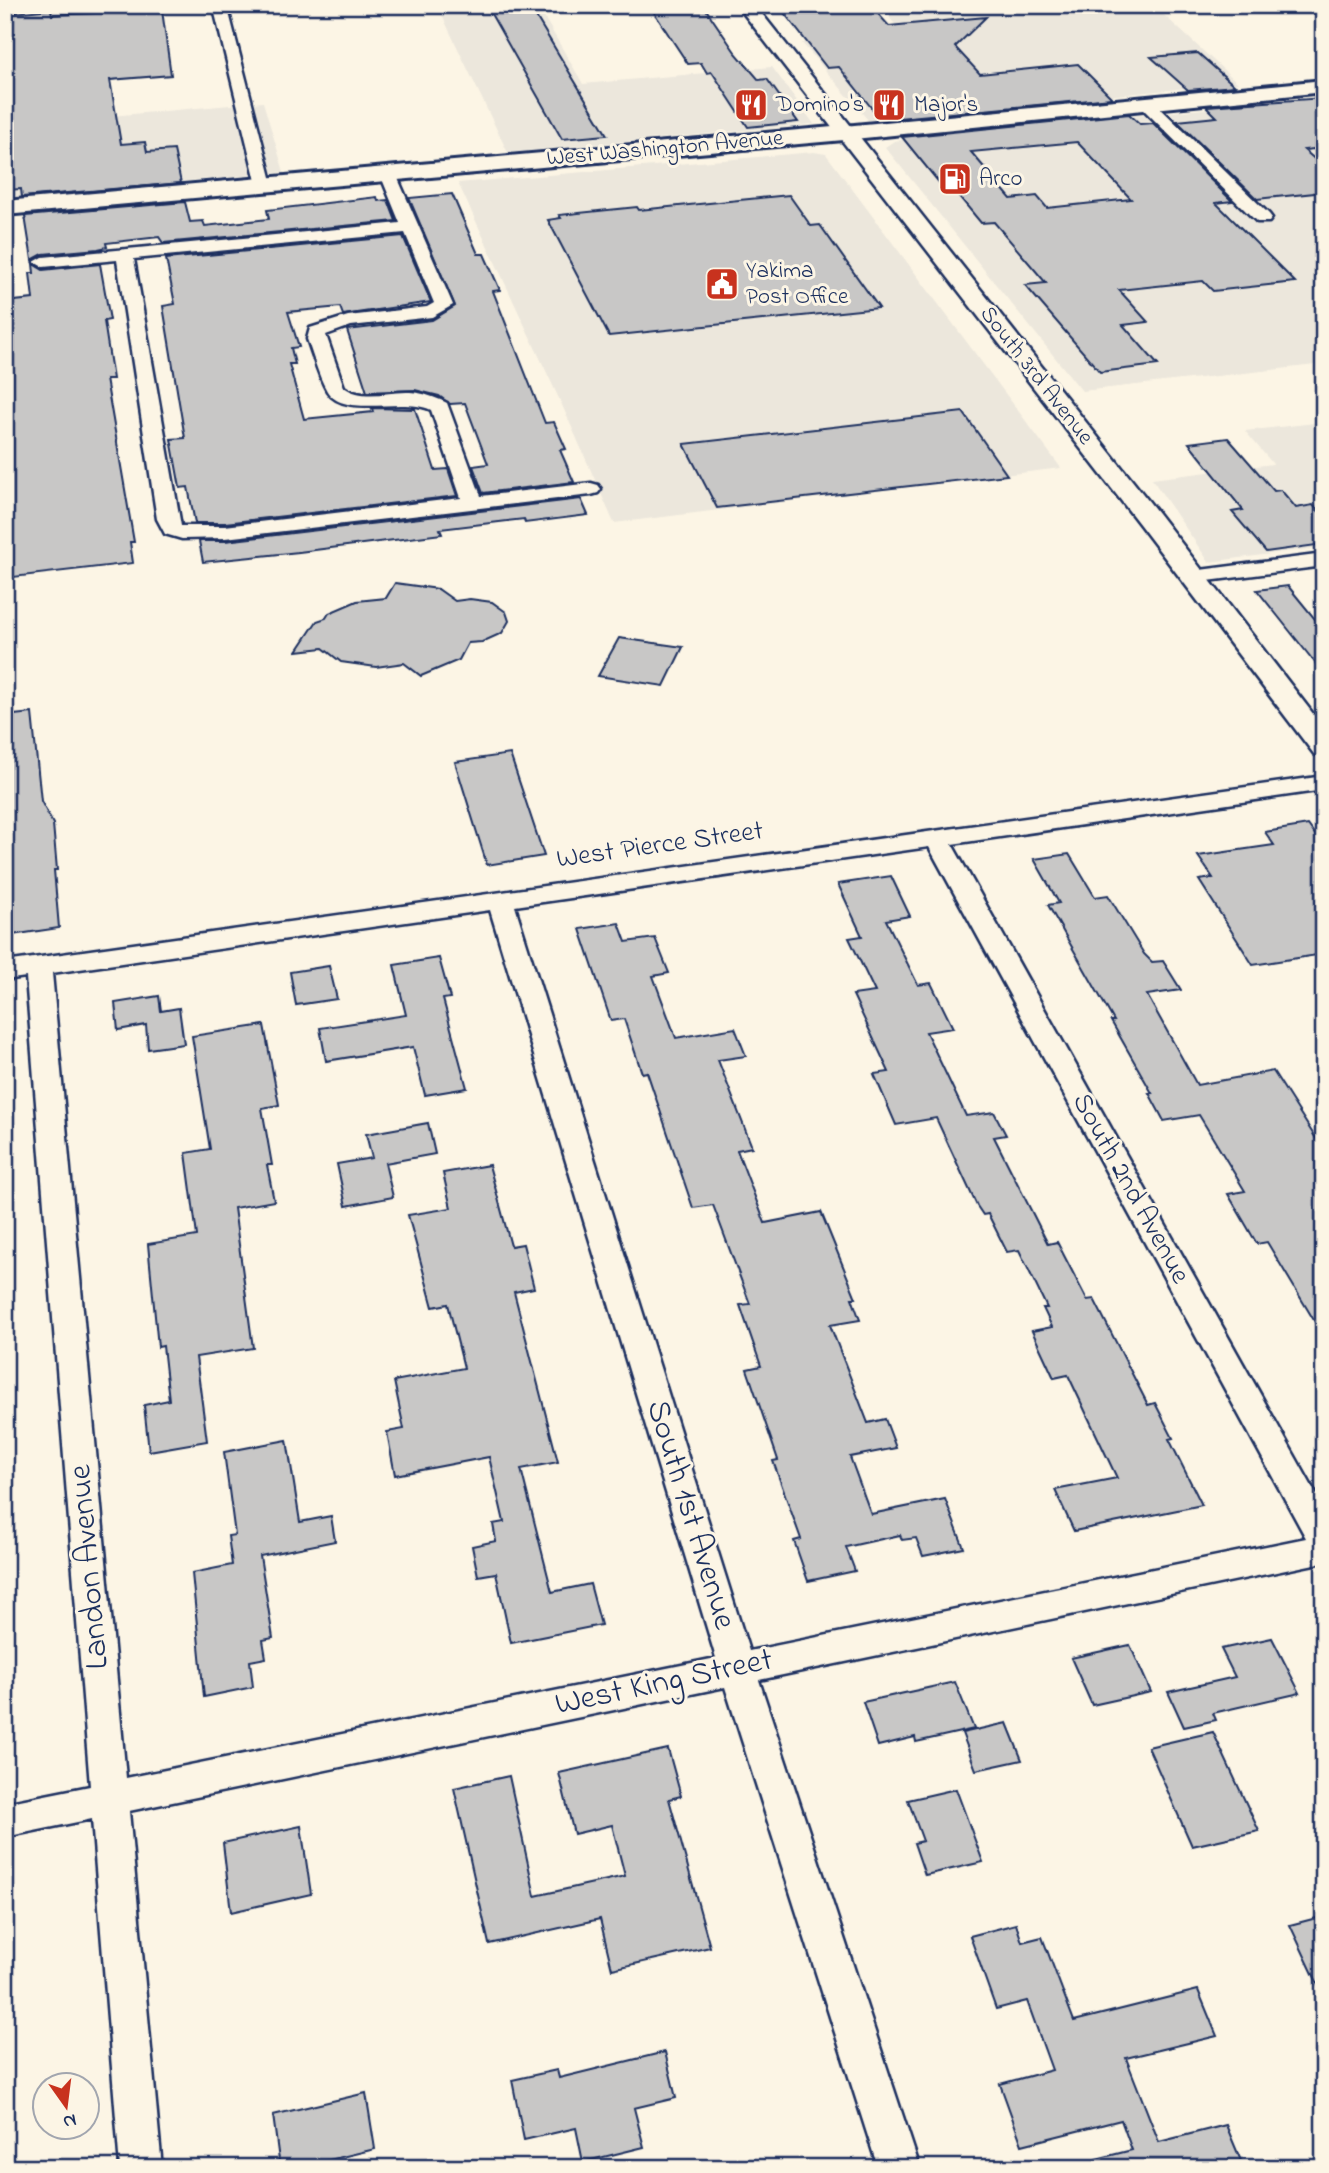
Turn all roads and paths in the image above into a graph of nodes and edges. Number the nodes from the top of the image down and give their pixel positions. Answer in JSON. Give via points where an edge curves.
{"nodes":[{"id":1,"x":220,"y":5,"type":"edge"},
{"id":2,"x":746,"y":5,"type":"edge"},
{"id":3,"x":1324,"y":86,"type":"edge"},
{"id":4,"x":1146,"y":103,"type":"junction"},
{"id":5,"x":844,"y":133,"type":"junction"},
{"id":6,"x":388,"y":174,"type":"junction"},
{"id":7,"x":265,"y":186,"type":"junction"},
{"id":8,"x":5,"y":208,"type":"edge"},
{"id":9,"x":1263,"y":218,"type":"dead end"},
{"id":10,"x":411,"y":227,"type":"junction"},
{"id":11,"x":125,"y":254,"type":"junction"},
{"id":12,"x":43,"y":262,"type":"dead end"},
{"id":13,"x":591,"y":489,"type":"dead end"},
{"id":14,"x":472,"y":503,"type":"junction"},
{"id":15,"x":1324,"y":560,"type":"edge"},
{"id":16,"x":1192,"y":577,"type":"junction"},
{"id":17,"x":1324,"y":748,"type":"edge"},
{"id":18,"x":1324,"y":783,"type":"edge"},
{"id":19,"x":936,"y":837,"type":"junction"},
{"id":20,"x":500,"y":901,"type":"junction"},
{"id":21,"x":38,"y":967,"type":"junction"},
{"id":22,"x":5,"y":971,"type":"edge"},
{"id":23,"x":1324,"y":1541,"type":"edge"},
{"id":24,"x":1324,"y":1549,"type":"edge"},
{"id":25,"x":737,"y":1668,"type":"junction"},
{"id":26,"x":109,"y":1798,"type":"junction"},
{"id":27,"x":5,"y":1820,"type":"edge"},
{"id":28,"x":141,"y":2168,"type":"edge"},
{"id":29,"x":899,"y":2168,"type":"edge"}],
"edges":[{"from":1,"to":7,"type":"street"},
{"from":2,"to":5,"type":"street","name":"South 3rd Avenue"},
{"from":3,"to":4,"type":"main road","name":"West Washington Avenue"},
{"from":4,"to":5,"type":"main road","name":"West Washington Avenue"},
{"from":4,"to":9,"type":"street"},
{"from":5,"to":6,"type":"main road","name":"West Washington Avenue"},
{"from":5,"to":16,"type":"street","name":"South 3rd Avenue"},
{"from":6,"to":7,"type":"main road","name":"West Washington Avenue"},
{"from":6,"to":10,"type":"street"},
{"from":7,"to":8,"type":"main road","name":"West Washington Avenue"},
{"from":10,"to":11,"type":"street"},
{"from":10,"to":14,"type":"street","via":[[442,296],[441,309],[337,323],[317,332],[316,339],[341,397],[362,401],[411,395],[440,407]]},
{"from":11,"to":12,"type":"street"},
{"from":11,"to":14,"type":"street","via":[[172,530],[225,532]]},
{"from":13,"to":14,"type":"street"},
{"from":15,"to":16,"type":"street"},
{"from":16,"to":17,"type":"street","name":"South 3rd Avenue"},
{"from":18,"to":19,"type":"street","name":"West Pierce Street"},
{"from":19,"to":20,"type":"street","name":"West Pierce Street"},
{"from":19,"to":23,"type":"street","name":"South 2nd Avenue"},
{"from":20,"to":21,"type":"street","name":"West Pierce Street"},
{"from":20,"to":25,"type":"street","name":"South 1st Avenue"},
{"from":21,"to":22,"type":"street","name":"West Pierce Street"},
{"from":21,"to":26,"type":"street","name":"Landon Avenue"},
{"from":24,"to":25,"type":"street","name":"West King Street"},
{"from":25,"to":26,"type":"street","name":"West King Street"},
{"from":25,"to":29,"type":"street","name":"South 1st Avenue"},
{"from":26,"to":27,"type":"street","name":"West King Street"},
{"from":26,"to":28,"type":"street","name":"Landon Avenue"}]}
